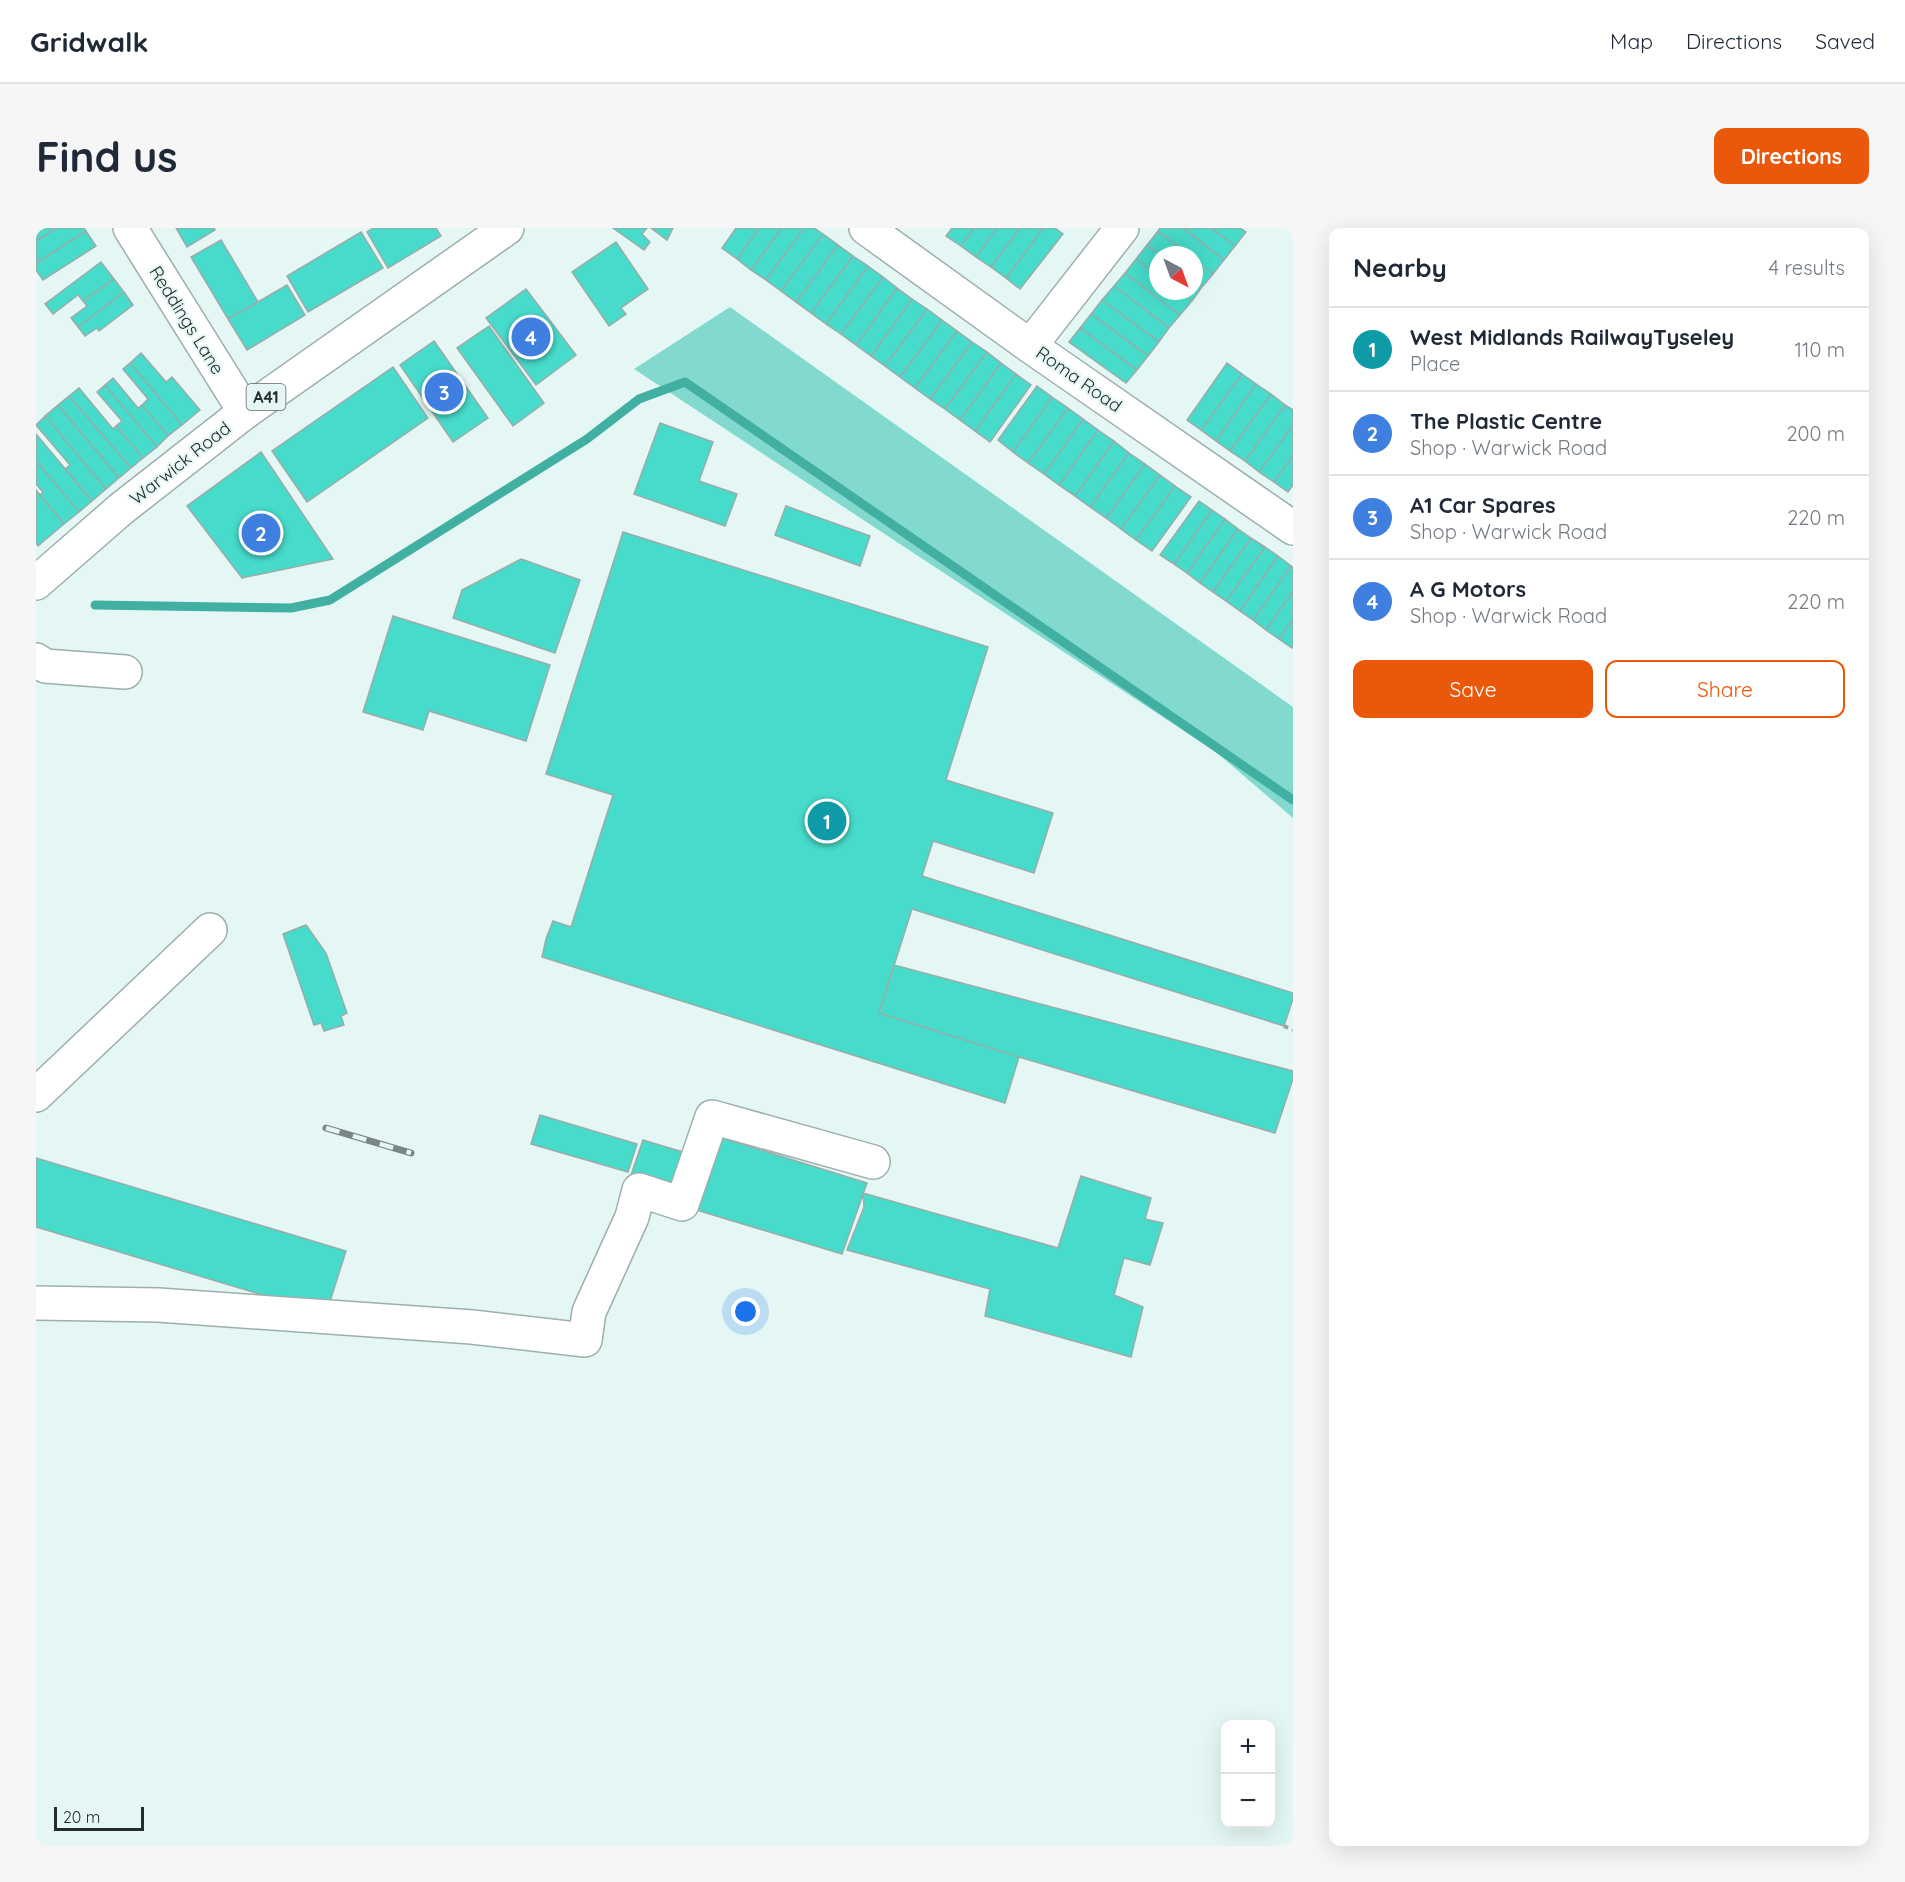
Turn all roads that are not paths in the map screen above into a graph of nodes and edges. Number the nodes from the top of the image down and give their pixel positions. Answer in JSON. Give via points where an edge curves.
{"nodes":[{"id":1,"x":130,"y":228,"type":"edge"},
{"id":2,"x":866,"y":228,"type":"edge"},
{"id":3,"x":1122,"y":228,"type":"edge"},
{"id":4,"x":496,"y":231,"type":"edge"},
{"id":5,"x":1030,"y":346,"type":"junction"},
{"id":6,"x":245,"y":412,"type":"junction"},
{"id":7,"x":1293,"y":528,"type":"edge"},
{"id":8,"x":36,"y":583,"type":"edge"},
{"id":9,"x":36,"y":660,"type":"edge"},
{"id":10,"x":125,"y":672,"type":"dead end"},
{"id":11,"x":210,"y":930,"type":"dead end"},
{"id":12,"x":36,"y":1095,"type":"edge"},
{"id":13,"x":873,"y":1162,"type":"dead end"},
{"id":14,"x":36,"y":1303,"type":"edge"}],
"edges":[{"from":1,"to":6,"type":"main road","name":"Reddings Lane"},
{"from":2,"to":5,"type":"main road","name":"Roma Road"},
{"from":3,"to":5,"type":"main road"},
{"from":4,"to":6,"type":"main road","name":"Warwick Road","number":"A41"},
{"from":5,"to":7,"type":"main road","name":"Roma Road"},
{"from":6,"to":8,"type":"main road","name":"Warwick Road","number":"A41","via":[[121,509]]},
{"from":9,"to":10,"type":"main road","via":[[45,666]]},
{"from":11,"to":12,"type":"main road"},
{"from":13,"to":14,"type":"main road","via":[[712,1117],[682,1204],[639,1190],[632,1217],[589,1312],[585,1340],[472,1327],[159,1305]]}]}
